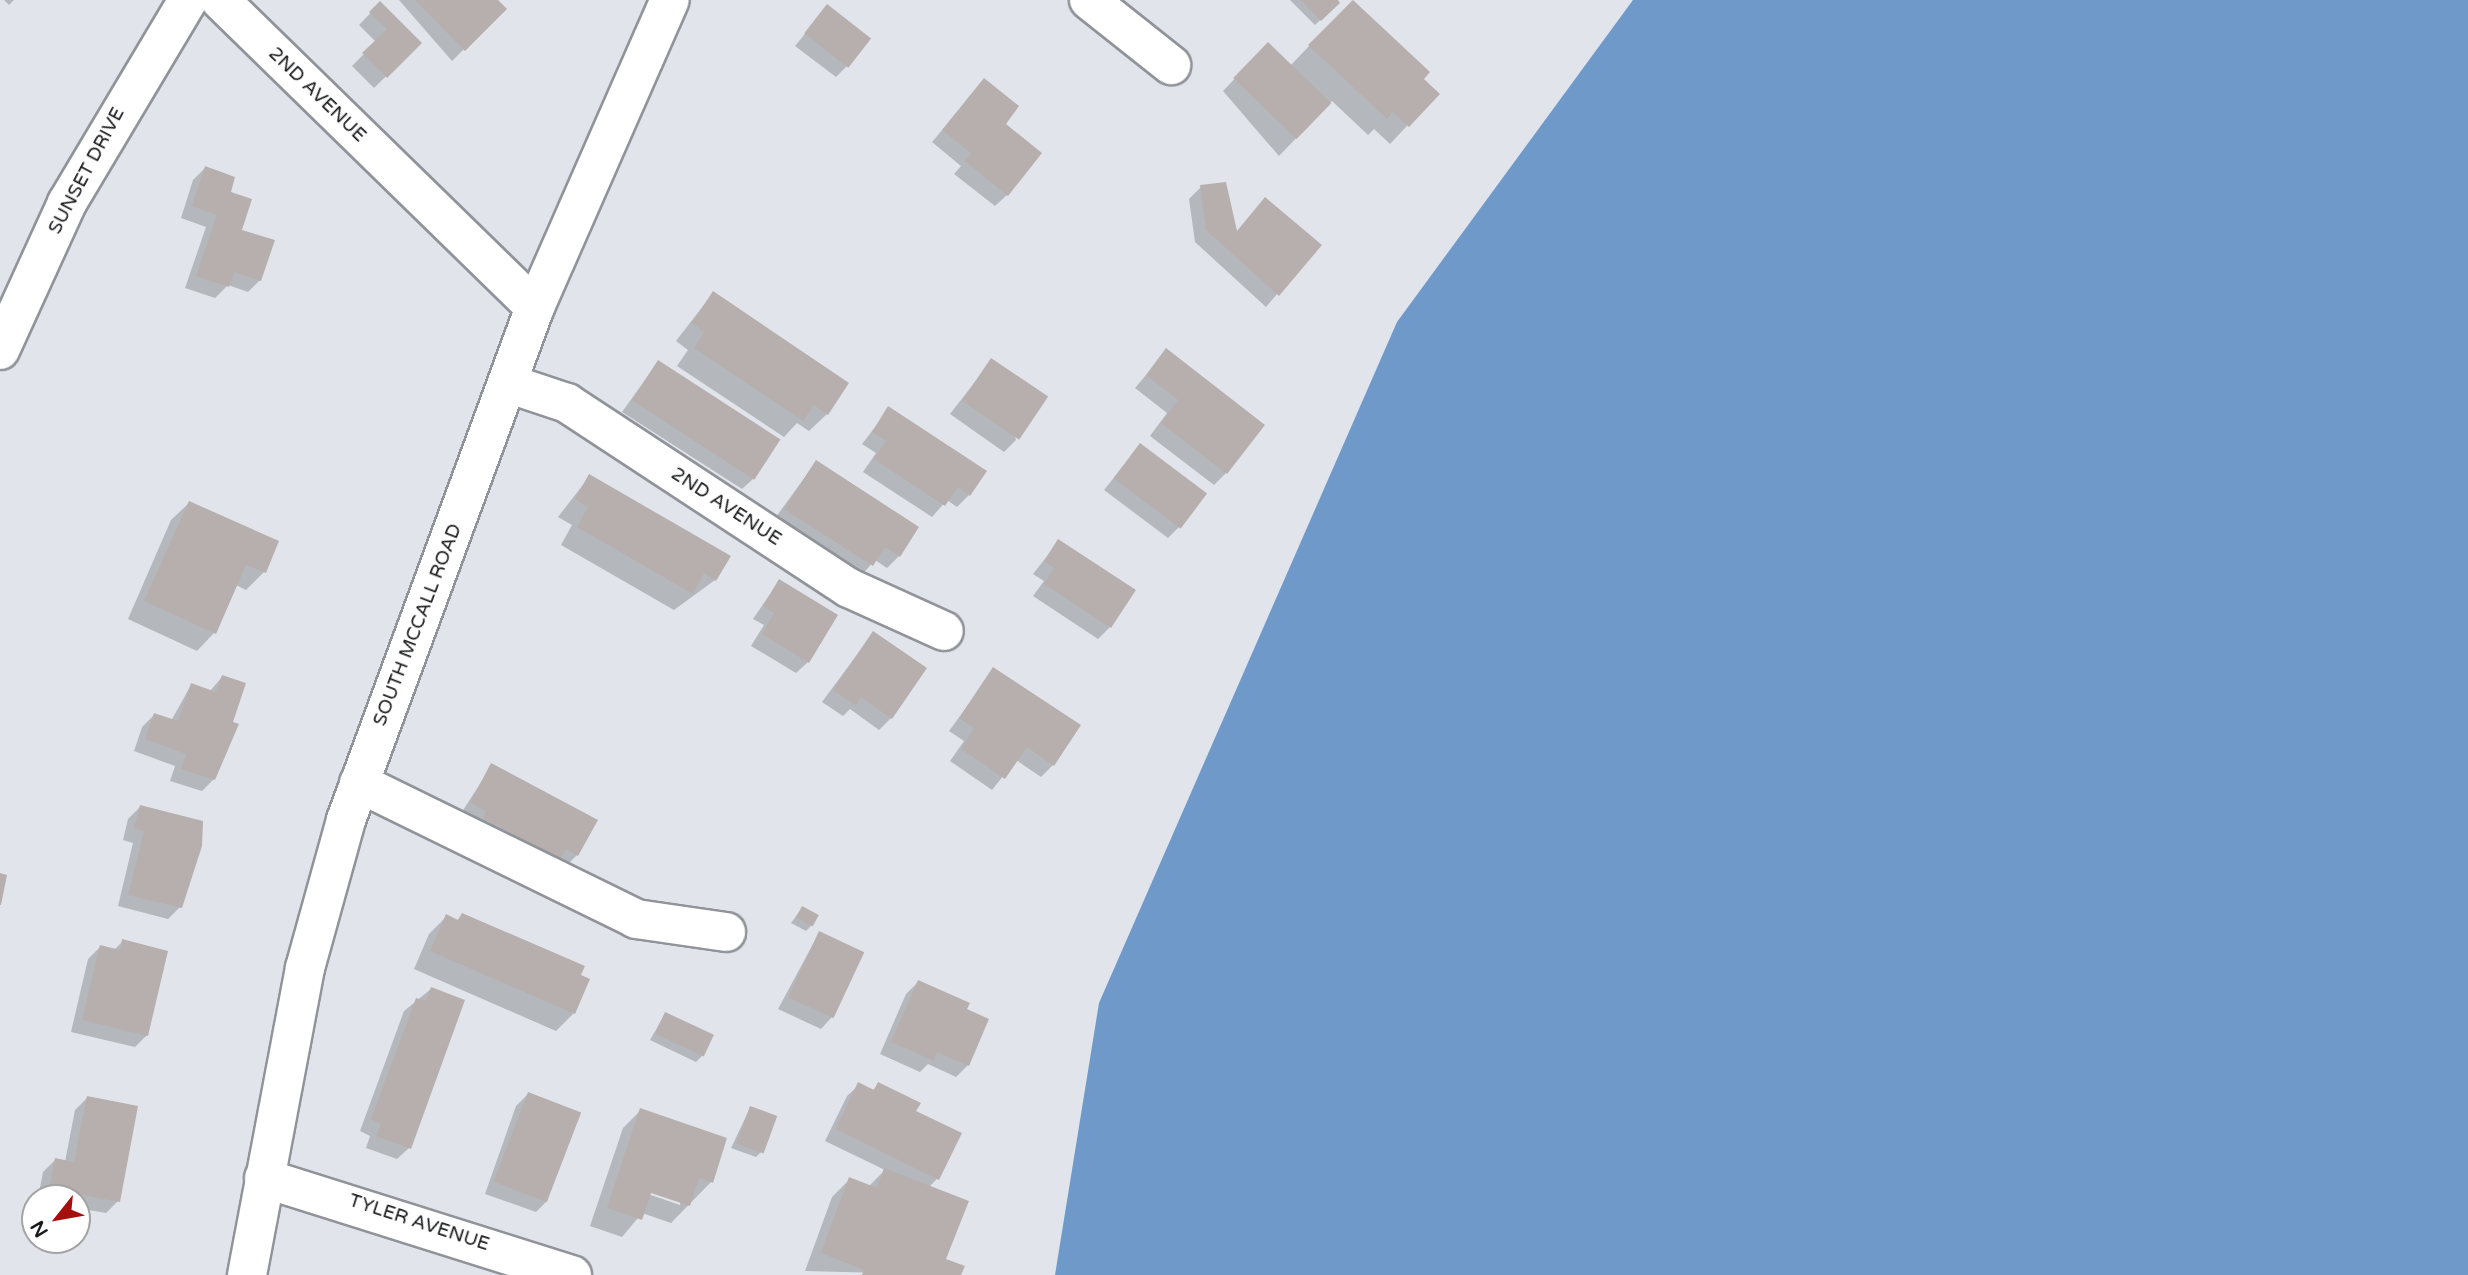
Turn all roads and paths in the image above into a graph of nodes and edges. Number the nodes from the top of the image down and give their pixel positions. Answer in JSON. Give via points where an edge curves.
{"nodes":[{"id":1,"x":188,"y":0,"type":"edge"},
{"id":2,"x":220,"y":0,"type":"edge"},
{"id":3,"x":670,"y":0,"type":"edge"},
{"id":4,"x":1089,"y":0,"type":"edge"},
{"id":5,"x":1171,"y":65,"type":"dead end"},
{"id":6,"x":536,"y":307,"type":"junction"},
{"id":7,"x":0,"y":350,"type":"edge"},
{"id":8,"x":510,"y":384,"type":"junction"},
{"id":9,"x":944,"y":631,"type":"dead end"},
{"id":10,"x":359,"y":783,"type":"junction"},
{"id":11,"x":726,"y":932,"type":"dead end"},
{"id":12,"x":264,"y":1178,"type":"junction"},
{"id":13,"x":247,"y":1275,"type":"edge"},
{"id":14,"x":572,"y":1275,"type":"edge"}],
"edges":[{"from":1,"to":7,"type":"street","name":"SUNSET DRIVE","via":[[67,203]]},
{"from":2,"to":6,"type":"street","name":"2ND AVENUE"},
{"from":3,"to":6,"type":"street","name":"SOUTH MCCALL ROAD"},
{"from":4,"to":5,"type":"street"},
{"from":6,"to":8,"type":"street","name":"SOUTH MCCALL ROAD"},
{"from":8,"to":9,"type":"street","name":"2ND AVENUE","via":[[566,403],[849,587]]},
{"from":8,"to":10,"type":"street","name":"SOUTH MCCALL ROAD"},
{"from":10,"to":11,"type":"street","via":[[636,919]]},
{"from":10,"to":12,"type":"street","name":"SOUTH MCCALL ROAD","via":[[305,968]]},
{"from":12,"to":13,"type":"street","name":"SOUTH MCCALL ROAD"},
{"from":12,"to":14,"type":"street","name":"TYLER AVENUE"}]}
